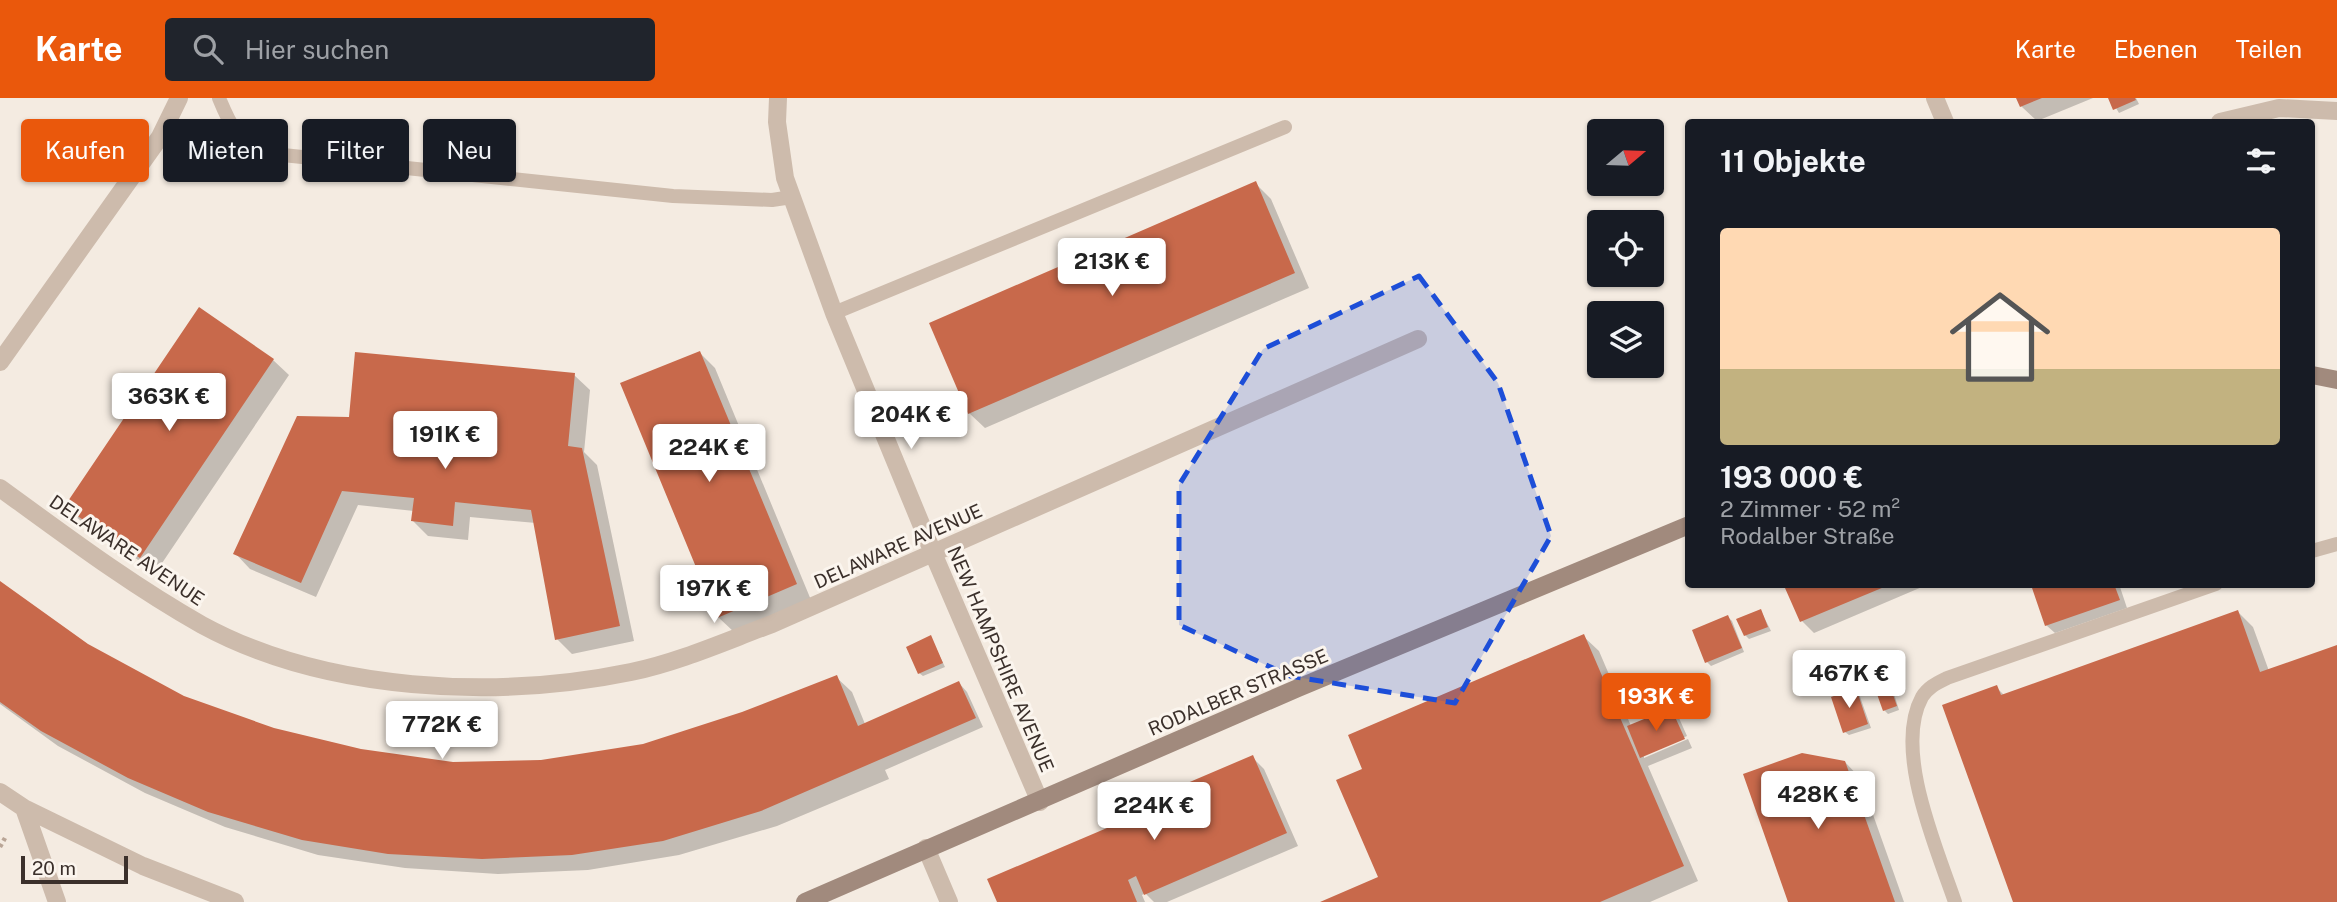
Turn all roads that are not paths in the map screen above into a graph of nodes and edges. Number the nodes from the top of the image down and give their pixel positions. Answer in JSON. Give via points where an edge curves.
{"nodes":[{"id":1,"x":179,"y":98,"type":"edge"},
{"id":2,"x":219,"y":98,"type":"edge"},
{"id":3,"x":778,"y":98,"type":"edge"},
{"id":4,"x":1934,"y":98,"type":"edge"},
{"id":5,"x":2337,"y":111,"type":"edge"},
{"id":6,"x":1944,"y":119,"type":"edge"},
{"id":7,"x":2233,"y":119,"type":"edge"},
{"id":8,"x":1285,"y":127,"type":"dead end"},
{"id":9,"x":792,"y":197,"type":"junction"},
{"id":10,"x":834,"y":313,"type":"junction"},
{"id":11,"x":1418,"y":339,"type":"dead end"},
{"id":12,"x":0,"y":362,"type":"edge"},
{"id":13,"x":2315,"y":375,"type":"edge"},
{"id":14,"x":2337,"y":380,"type":"edge"},
{"id":15,"x":0,"y":488,"type":"edge"},
{"id":16,"x":1685,"y":527,"type":"edge"},
{"id":17,"x":2337,"y":544,"type":"edge"},
{"id":18,"x":2315,"y":550,"type":"edge"},
{"id":19,"x":933,"y":553,"type":"junction"},
{"id":20,"x":2205,"y":588,"type":"edge"},
{"id":21,"x":0,"y":792,"type":"edge"},
{"id":22,"x":1040,"y":802,"type":"junction"},
{"id":23,"x":24,"y":808,"type":"junction"},
{"id":24,"x":926,"y":849,"type":"junction"},
{"id":25,"x":57,"y":902,"type":"edge"},
{"id":26,"x":235,"y":902,"type":"edge"},
{"id":27,"x":804,"y":902,"type":"edge"},
{"id":28,"x":949,"y":902,"type":"edge"},
{"id":29,"x":1955,"y":902,"type":"edge"}],
"edges":[{"from":1,"to":12,"type":"street","via":[[160,137]]},
{"from":2,"to":9,"type":"lane","via":[[231,126],[247,145],[264,153],[673,196],[772,201]]},
{"from":3,"to":9,"type":"street","name":"NEW HAMPSHIRE AVENUE","via":[[779,149]]},
{"from":4,"to":6,"type":"street"},
{"from":5,"to":7,"type":"street","via":[[2279,108]]},
{"from":8,"to":10,"type":"lane"},
{"from":9,"to":10,"type":"street","name":"NEW HAMPSHIRE AVENUE"},
{"from":10,"to":19,"type":"street","name":"NEW HAMPSHIRE AVENUE"},
{"from":11,"to":19,"type":"street","name":"DELAWARE AVENUE"},
{"from":13,"to":14,"type":"main road"},
{"from":15,"to":19,"type":"street","name":"DELAWARE AVENUE","via":[[134,584],[204,626],[267,654],[323,671],[407,683],[496,688],[634,672],[772,624]]},
{"from":16,"to":22,"type":"main road","name":"RODALBER STRASSE"},
{"from":17,"to":18,"type":"lane"},
{"from":19,"to":22,"type":"street","name":"NEW HAMPSHIRE AVENUE"},
{"from":20,"to":29,"type":"lane","via":[[1947,678],[1922,697],[1911,742],[1916,780]]},
{"from":21,"to":23,"type":"street"},
{"from":22,"to":24,"type":"main road","name":"RODALBER STRASSE"},
{"from":23,"to":25,"type":"street"},
{"from":23,"to":26,"type":"street","via":[[144,866]]},
{"from":24,"to":27,"type":"main road","name":"RODALBER STRASSE"},
{"from":24,"to":28,"type":"street"}]}
